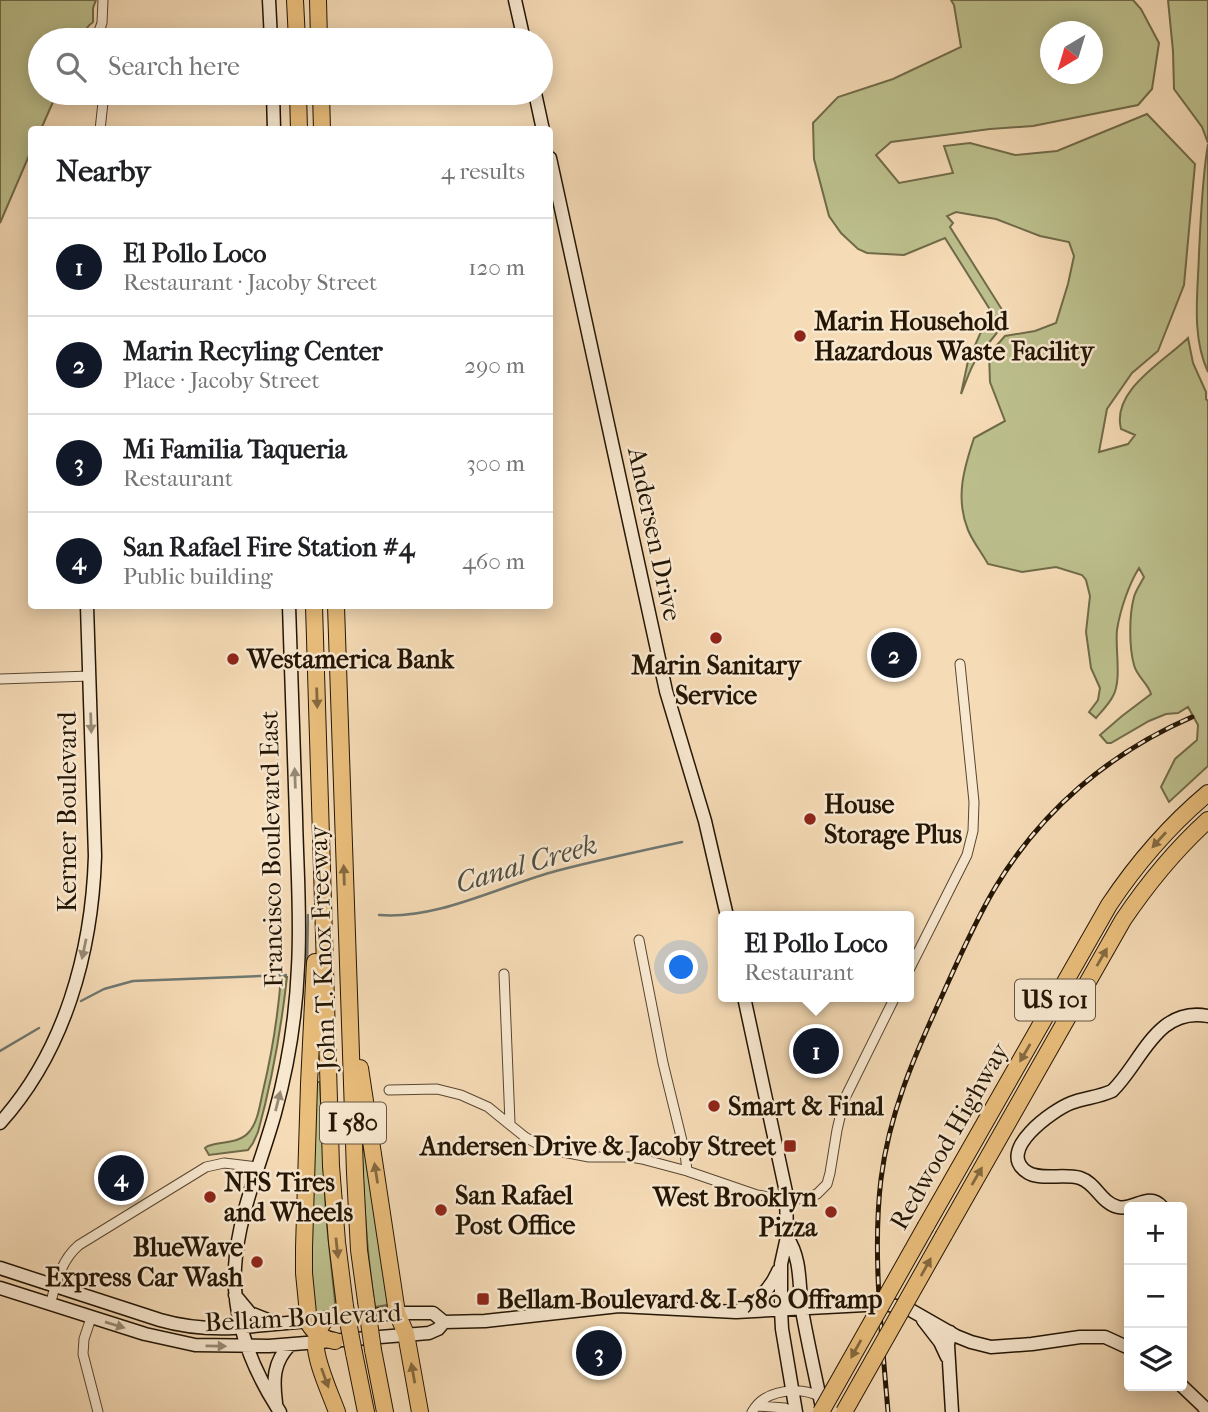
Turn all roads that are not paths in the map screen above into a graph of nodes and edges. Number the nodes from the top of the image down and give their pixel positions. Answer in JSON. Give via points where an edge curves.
{"nodes":[{"id":1,"x":103,"y":0,"type":"edge"},
{"id":2,"x":269,"y":0,"type":"edge"},
{"id":3,"x":295,"y":0,"type":"edge"},
{"id":4,"x":318,"y":0,"type":"edge"},
{"id":5,"x":515,"y":0,"type":"edge"},
{"id":6,"x":100,"y":28,"type":"edge"},
{"id":7,"x":270,"y":28,"type":"edge"},
{"id":8,"x":296,"y":28,"type":"edge"},
{"id":9,"x":319,"y":28,"type":"edge"},
{"id":10,"x":521,"y":28,"type":"edge"},
{"id":11,"x":103,"y":105,"type":"edge"},
{"id":12,"x":273,"y":105,"type":"edge"},
{"id":13,"x":298,"y":105,"type":"edge"},
{"id":14,"x":321,"y":105,"type":"edge"},
{"id":15,"x":538,"y":105,"type":"edge"},
{"id":16,"x":100,"y":126,"type":"edge"},
{"id":17,"x":274,"y":126,"type":"edge"},
{"id":18,"x":299,"y":126,"type":"edge"},
{"id":19,"x":322,"y":126,"type":"edge"},
{"id":20,"x":542,"y":126,"type":"edge"},
{"id":21,"x":553,"y":172,"type":"edge"},
{"id":22,"x":87,"y":609,"type":"edge"},
{"id":23,"x":289,"y":609,"type":"edge"},
{"id":24,"x":314,"y":609,"type":"edge"},
{"id":25,"x":336,"y":609,"type":"edge"},
{"id":26,"x":960,"y":664,"type":"dead end"},
{"id":27,"x":90,"y":676,"type":"junction"},
{"id":28,"x":0,"y":679,"type":"edge"},
{"id":29,"x":1208,"y":793,"type":"edge"},
{"id":30,"x":1208,"y":820,"type":"edge"},
{"id":31,"x":322,"y":861,"type":"junction"},
{"id":32,"x":726,"y":911,"type":"edge"},
{"id":33,"x":639,"y":940,"type":"dead end"},
{"id":34,"x":346,"y":943,"type":"junction"},
{"id":35,"x":914,"y":960,"type":"edge"},
{"id":36,"x":504,"y":974,"type":"dead end"},
{"id":37,"x":745,"y":1002,"type":"edge"},
{"id":38,"x":893,"y":1002,"type":"edge"},
{"id":39,"x":1208,"y":1016,"type":"edge"},
{"id":40,"x":389,"y":1090,"type":"dead end"},
{"id":41,"x":0,"y":1123,"type":"edge"},
{"id":42,"x":510,"y":1123,"type":"junction"},
{"id":43,"x":258,"y":1167,"type":"junction"},
{"id":44,"x":687,"y":1171,"type":"junction"},
{"id":45,"x":787,"y":1200,"type":"junction"},
{"id":46,"x":1124,"y":1208,"type":"edge"},
{"id":47,"x":787,"y":1237,"type":"junction"},
{"id":48,"x":781,"y":1264,"type":"junction"},
{"id":49,"x":0,"y":1268,"type":"edge"},
{"id":50,"x":55,"y":1286,"type":"junction"},
{"id":51,"x":0,"y":1288,"type":"edge"},
{"id":52,"x":71,"y":1291,"type":"junction"},
{"id":53,"x":235,"y":1294,"type":"junction"},
{"id":54,"x":50,"y":1305,"type":"junction"},
{"id":55,"x":120,"y":1307,"type":"junction"},
{"id":56,"x":802,"y":1308,"type":"junction"},
{"id":57,"x":781,"y":1310,"type":"junction"},
{"id":58,"x":397,"y":1312,"type":"junction"},
{"id":59,"x":736,"y":1312,"type":"junction"},
{"id":60,"x":915,"y":1312,"type":"junction"},
{"id":61,"x":91,"y":1318,"type":"junction"},
{"id":62,"x":326,"y":1319,"type":"joint"},
{"id":63,"x":444,"y":1322,"type":"junction"},
{"id":64,"x":278,"y":1324,"type":"junction"},
{"id":65,"x":241,"y":1327,"type":"junction"},
{"id":66,"x":950,"y":1332,"type":"junction"},
{"id":67,"x":314,"y":1333,"type":"junction"},
{"id":68,"x":406,"y":1334,"type":"junction"},
{"id":69,"x":335,"y":1341,"type":"joint"},
{"id":70,"x":290,"y":1345,"type":"junction"},
{"id":71,"x":247,"y":1346,"type":"junction"},
{"id":72,"x":1124,"y":1346,"type":"edge"},
{"id":73,"x":950,"y":1367,"type":"junction"},
{"id":74,"x":793,"y":1391,"type":"junction"},
{"id":75,"x":1187,"y":1391,"type":"edge"},
{"id":76,"x":822,"y":1407,"type":"edge"},
{"id":77,"x":754,"y":1409,"type":"edge"},
{"id":78,"x":279,"y":1410,"type":"edge"},
{"id":79,"x":98,"y":1412,"type":"edge"},
{"id":80,"x":337,"y":1412,"type":"edge"},
{"id":81,"x":366,"y":1412,"type":"edge"},
{"id":82,"x":385,"y":1412,"type":"edge"},
{"id":83,"x":420,"y":1412,"type":"edge"},
{"id":84,"x":795,"y":1412,"type":"edge"},
{"id":85,"x":844,"y":1412,"type":"edge"},
{"id":86,"x":952,"y":1412,"type":"edge"},
{"id":87,"x":1207,"y":1412,"type":"edge"}],
"edges":[{"from":1,"to":6,"type":"street"},
{"from":2,"to":7,"type":"main road"},
{"from":3,"to":8,"type":"highway"},
{"from":4,"to":9,"type":"highway"},
{"from":5,"to":10,"type":"main road"},
{"from":11,"to":16,"type":"street"},
{"from":12,"to":17,"type":"main road"},
{"from":13,"to":18,"type":"highway"},
{"from":14,"to":19,"type":"highway"},
{"from":15,"to":20,"type":"main road"},
{"from":21,"to":32,"type":"main road","name":"Andersen Drive","via":[[664,682]]},
{"from":22,"to":27,"type":"main road","name":"Kerner Boulevard"},
{"from":43,"to":23,"type":"main road","name":"Francisco Boulevard East","one_way":true,"via":[[285,1072],[298,967]]},
{"from":24,"to":31,"type":"highway","name":"John T. Knox Freeway","one_way":true},
{"from":34,"to":25,"type":"highway","name":"John T. Knox Freeway","number":"I 580","one_way":true},
{"from":26,"to":35,"type":"street","via":[[974,831],[967,855]]},
{"from":27,"to":28,"type":"street"},
{"from":27,"to":41,"type":"main road","name":"Kerner Boulevard","one_way":true,"via":[[95,856],[85,944],[70,1000],[50,1048]]},
{"from":29,"to":76,"type":"highway","name":"Redwood Highway","number":"US 101","one_way":true,"bridge":true,"via":[[1156,843],[1109,905]]},
{"from":85,"to":30,"type":"highway","name":"Redwood Highway","number":"US 101","one_way":true,"bridge":true,"via":[[1123,920],[1168,860]]},
{"from":31,"to":67,"type":"highway","via":[[304,1264]]},
{"from":31,"to":81,"type":"highway","one_way":true,"bridge":true,"via":[[337,1242]]},
{"from":33,"to":44,"type":"street"},
{"from":58,"to":34,"type":"highway","one_way":true,"via":[[363,1095]]},
{"from":34,"to":82,"type":"highway","name":"John T. Knox Freeway","number":"I 580","bridge":true,"via":[[359,1250]]},
{"from":36,"to":42,"type":"street"},
{"from":37,"to":45,"type":"main road"},
{"from":38,"to":45,"type":"street","via":[[844,1100],[827,1184],[817,1194]]},
{"from":39,"to":46,"type":"main road","via":[[1186,1017],[1164,1027],[1112,1091],[1058,1109],[1020,1146],[1018,1154],[1026,1172],[1083,1178],[1111,1205]]},
{"from":40,"to":42,"type":"street","via":[[437,1089],[477,1101]]},
{"from":42,"to":44,"type":"street","via":[[536,1143],[563,1153],[631,1157]]},
{"from":43,"to":50,"type":"street","via":[[220,1164],[196,1172],[79,1245],[65,1260]]},
{"from":43,"to":53,"type":"main road","name":"Francisco Boulevard East","via":[[239,1240]]},
{"from":44,"to":45,"type":"street","via":[[757,1195]]},
{"from":45,"to":47,"type":"main road"},
{"from":47,"to":48,"type":"main road"},
{"from":47,"to":56,"type":"main road","via":[[798,1259]]},
{"from":48,"to":57,"type":"main road"},
{"from":48,"to":59,"type":"main road","via":[[765,1293]]},
{"from":49,"to":50,"type":"main road","name":"Bellam Boulevard"},
{"from":50,"to":52,"type":"main road","name":"Bellam Boulevard"},
{"from":50,"to":54,"type":"street"},
{"from":51,"to":54,"type":"main road","name":"Bellam Boulevard"},
{"from":52,"to":55,"type":"main road","name":"Bellam Boulevard"},
{"from":52,"to":61,"type":"main road","via":[[86,1305]]},
{"from":53,"to":64,"type":"main road","via":[[250,1313]]},
{"from":53,"to":65,"type":"main road","name":"Francisco Boulevard East"},
{"from":54,"to":61,"type":"main road","name":"Bellam Boulevard"},
{"from":55,"to":61,"type":"main road","via":[[102,1309]]},
{"from":55,"to":65,"type":"main road","name":"Bellam Boulevard","via":[[183,1326]]},
{"from":56,"to":57,"type":"main road","name":"Bellam Boulevard"},
{"from":56,"to":60,"type":"main road","name":"Bellam Boulevard","via":[[884,1304]]},
{"from":56,"to":76,"type":"main road"},
{"from":57,"to":59,"type":"main road","name":"Bellam Boulevard"},
{"from":57,"to":74,"type":"main road"},
{"from":58,"to":62,"type":"main road","name":"Bellam Boulevard"},
{"from":58,"to":63,"type":"main road","name":"Bellam Boulevard","via":[[433,1313]]},
{"from":58,"to":68,"type":"highway"},
{"from":59,"to":63,"type":"main road","name":"Bellam Boulevard","via":[[619,1306]]},
{"from":60,"to":66,"type":"main road","name":"Bellam Boulevard"},
{"from":60,"to":73,"type":"main road","via":[[940,1342]]},
{"from":61,"to":71,"type":"main road","name":"Bellam Boulevard","one_way":true,"via":[[175,1342]]},
{"from":61,"to":79,"type":"street","via":[[83,1354]]},
{"from":62,"to":67,"type":"highway"},
{"from":63,"to":68,"type":"main road","name":"Bellam Boulevard","via":[[429,1333]]},
{"from":64,"to":65,"type":"main road","name":"Bellam Boulevard"},
{"from":64,"to":67,"type":"main road","name":"Bellam Boulevard"},
{"from":65,"to":71,"type":"main road","name":"Francisco Boulevard East"},
{"from":66,"to":72,"type":"main road","name":"Bellam Boulevard","via":[[991,1347],[1080,1337],[1105,1337]]},
{"from":66,"to":73,"type":"main road"},
{"from":67,"to":69,"type":"highway"},
{"from":67,"to":70,"type":"main road","name":"Bellam Boulevard"},
{"from":67,"to":80,"type":"highway","one_way":true},
{"from":68,"to":69,"type":"main road","name":"Bellam Boulevard"},
{"from":83,"to":68,"type":"highway","one_way":true},
{"from":70,"to":71,"type":"main road","name":"Bellam Boulevard"},
{"from":70,"to":78,"type":"main road","via":[[275,1368]]},
{"from":71,"to":78,"type":"main road","name":"Francisco Boulevard East"},
{"from":73,"to":86,"type":"main road"},
{"from":74,"to":76,"type":"street","via":[[811,1392]]},
{"from":74,"to":77,"type":"street","via":[[771,1395]]},
{"from":74,"to":84,"type":"main road"},
{"from":75,"to":87,"type":"main road"},
{"from":77,"to":84,"type":"street"}]}
